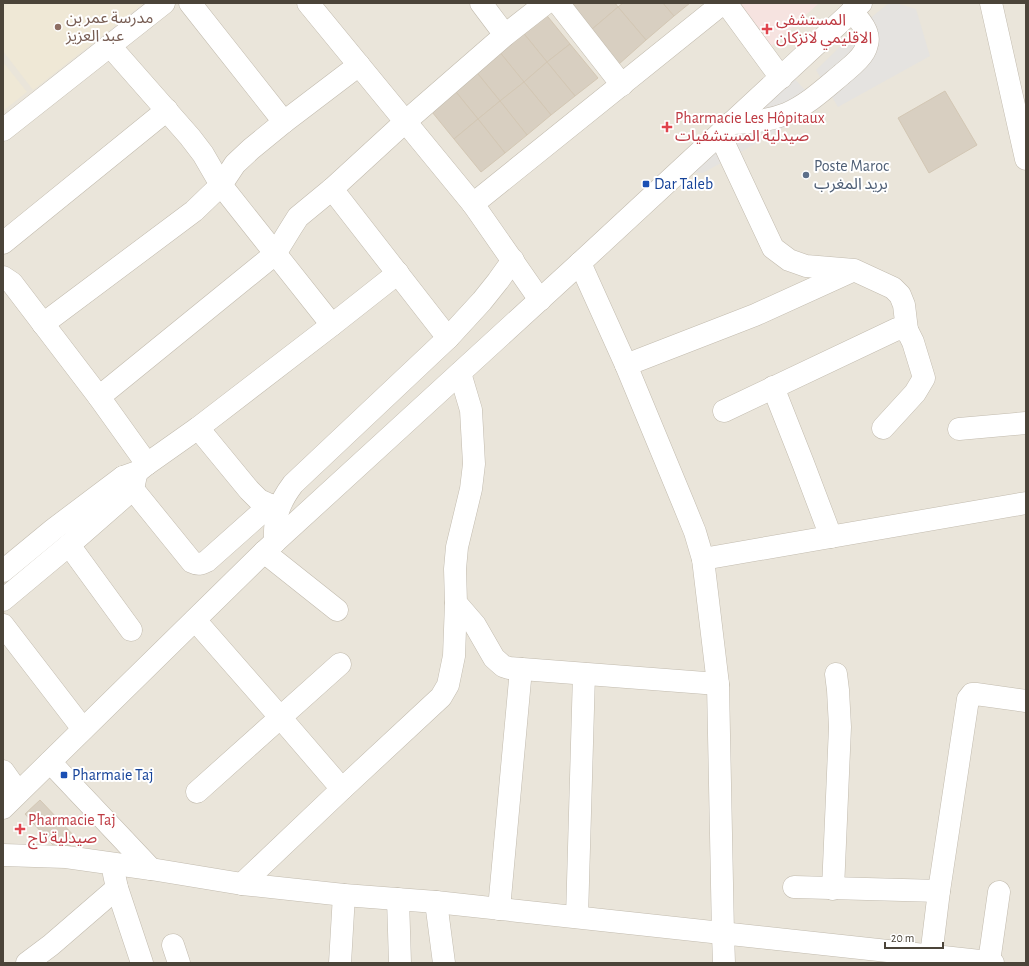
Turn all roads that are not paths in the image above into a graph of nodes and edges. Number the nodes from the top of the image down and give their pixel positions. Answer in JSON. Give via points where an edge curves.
{"nodes":[{"id":1,"x":164,"y":3,"type":"edge"},
{"id":2,"x":190,"y":3,"type":"edge"},
{"id":3,"x":308,"y":3,"type":"edge"},
{"id":4,"x":481,"y":3,"type":"edge"},
{"id":5,"x":546,"y":3,"type":"edge"},
{"id":6,"x":558,"y":3,"type":"edge"},
{"id":7,"x":725,"y":3,"type":"edge"},
{"id":8,"x":992,"y":3,"type":"edge"},
{"id":9,"x":856,"y":7,"type":"edge"},
{"id":10,"x":505,"y":35,"type":"junction"},
{"id":11,"x":110,"y":46,"type":"junction"},
{"id":12,"x":359,"y":65,"type":"junction"},
{"id":13,"x":781,"y":78,"type":"junction"},
{"id":14,"x":622,"y":85,"type":"junction"},
{"id":15,"x":167,"y":110,"type":"junction"},
{"id":16,"x":284,"y":122,"type":"junction"},
{"id":17,"x":405,"y":122,"type":"junction"},
{"id":18,"x":726,"y":129,"type":"junction"},
{"id":19,"x":3,"y":130,"type":"edge"},
{"id":20,"x":1026,"y":159,"type":"edge"},
{"id":21,"x":221,"y":184,"type":"junction"},
{"id":22,"x":332,"y":189,"type":"junction"},
{"id":23,"x":473,"y":204,"type":"junction"},
{"id":24,"x":3,"y":243,"type":"edge"},
{"id":25,"x":275,"y":254,"type":"junction"},
{"id":26,"x":513,"y":260,"type":"junction"},
{"id":27,"x":580,"y":263,"type":"junction"},
{"id":28,"x":854,"y":270,"type":"junction"},
{"id":29,"x":398,"y":273,"type":"junction"},
{"id":30,"x":6,"y":283,"type":"edge"},
{"id":31,"x":540,"y":300,"type":"junction"},
{"id":32,"x":44,"y":324,"type":"junction"},
{"id":33,"x":332,"y":325,"type":"junction"},
{"id":34,"x":907,"y":330,"type":"junction"},
{"id":35,"x":448,"y":338,"type":"junction"},
{"id":36,"x":626,"y":365,"type":"junction"},
{"id":37,"x":460,"y":372,"type":"junction"},
{"id":38,"x":773,"y":387,"type":"junction"},
{"id":39,"x":99,"y":397,"type":"junction"},
{"id":40,"x":724,"y":411,"type":"dead end"},
{"id":41,"x":1026,"y":423,"type":"edge"},
{"id":42,"x":198,"y":428,"type":"junction"},
{"id":43,"x":883,"y":428,"type":"dead end"},
{"id":44,"x":959,"y":429,"type":"dead end"},
{"id":45,"x":135,"y":475,"type":"junction"},
{"id":46,"x":1026,"y":503,"type":"edge"},
{"id":47,"x":275,"y":506,"type":"junction"},
{"id":48,"x":831,"y":537,"type":"junction"},
{"id":49,"x":69,"y":545,"type":"junction"},
{"id":50,"x":270,"y":547,"type":"junction"},
{"id":51,"x":703,"y":559,"type":"junction"},
{"id":52,"x":3,"y":571,"type":"edge"},
{"id":53,"x":3,"y":600,"type":"edge"},
{"id":54,"x":456,"y":603,"type":"junction"},
{"id":55,"x":337,"y":610,"type":"dead end"},
{"id":56,"x":195,"y":620,"type":"junction"},
{"id":57,"x":3,"y":625,"type":"edge"},
{"id":58,"x":131,"y":630,"type":"dead end"},
{"id":59,"x":340,"y":664,"type":"dead end"},
{"id":60,"x":521,"y":669,"type":"junction"},
{"id":61,"x":584,"y":674,"type":"junction"},
{"id":62,"x":836,"y":674,"type":"dead end"},
{"id":63,"x":718,"y":684,"type":"junction"},
{"id":64,"x":1026,"y":701,"type":"edge"},
{"id":65,"x":280,"y":716,"type":"junction"},
{"id":66,"x":84,"y":729,"type":"junction"},
{"id":67,"x":50,"y":762,"type":"junction"},
{"id":68,"x":3,"y":771,"type":"edge"},
{"id":69,"x":342,"y":789,"type":"junction"},
{"id":70,"x":18,"y":792,"type":"junction"},
{"id":71,"x":197,"y":792,"type":"dead end"},
{"id":72,"x":3,"y":808,"type":"edge"},
{"id":73,"x":3,"y":855,"type":"edge"},
{"id":74,"x":112,"y":863,"type":"junction"},
{"id":75,"x":151,"y":869,"type":"junction"},
{"id":76,"x":242,"y":884,"type":"junction"},
{"id":77,"x":794,"y":887,"type":"dead end"},
{"id":78,"x":117,"y":888,"type":"junction"},
{"id":79,"x":832,"y":889,"type":"junction"},
{"id":80,"x":939,"y":891,"type":"junction"},
{"id":81,"x":998,"y":892,"type":"dead end"},
{"id":82,"x":344,"y":895,"type":"junction"},
{"id":83,"x":398,"y":899,"type":"junction"},
{"id":84,"x":436,"y":902,"type":"junction"},
{"id":85,"x":499,"y":909,"type":"junction"},
{"id":86,"x":576,"y":917,"type":"junction"},
{"id":87,"x":723,"y":934,"type":"junction"},
{"id":88,"x":54,"y":954,"type":"edge"},
{"id":89,"x":931,"y":956,"type":"junction"},
{"id":90,"x":991,"y":962,"type":"edge"},
{"id":91,"x":28,"y":963,"type":"edge"},
{"id":92,"x":142,"y":963,"type":"edge"},
{"id":93,"x":340,"y":963,"type":"edge"},
{"id":94,"x":400,"y":963,"type":"edge"},
{"id":95,"x":444,"y":963,"type":"edge"},
{"id":96,"x":724,"y":963,"type":"edge"}],
"edges":[{"from":1,"to":11,"type":"street"},
{"from":2,"to":16,"type":"street"},
{"from":3,"to":12,"type":"street"},
{"from":4,"to":10,"type":"street"},
{"from":5,"to":10,"type":"street"},
{"from":6,"to":14,"type":"street"},
{"from":7,"to":13,"type":"street"},
{"from":7,"to":14,"type":"street"},
{"from":8,"to":20,"type":"street"},
{"from":9,"to":13,"type":"street"},
{"from":9,"to":18,"type":"street","via":[[868,34],[868,43],[854,64],[817,96],[785,114]]},
{"from":10,"to":17,"type":"street"},
{"from":11,"to":15,"type":"street"},
{"from":11,"to":19,"type":"street"},
{"from":12,"to":16,"type":"street"},
{"from":12,"to":17,"type":"street"},
{"from":13,"to":18,"type":"street"},
{"from":14,"to":23,"type":"street"},
{"from":15,"to":21,"type":"street","via":[[203,154]]},
{"from":15,"to":24,"type":"street"},
{"from":16,"to":21,"type":"street","via":[[235,164]]},
{"from":17,"to":22,"type":"street"},
{"from":17,"to":23,"type":"street"},
{"from":18,"to":27,"type":"street"},
{"from":18,"to":28,"type":"street","via":[[773,248],[789,260],[806,266]]},
{"from":21,"to":25,"type":"street"},
{"from":21,"to":32,"type":"street","via":[[194,211]]},
{"from":22,"to":25,"type":"street","via":[[298,218]]},
{"from":22,"to":29,"type":"street"},
{"from":23,"to":26,"type":"street"},
{"from":25,"to":33,"type":"street"},
{"from":25,"to":39,"type":"street"},
{"from":26,"to":31,"type":"street"},
{"from":26,"to":35,"type":"street","via":[[482,301]]},
{"from":27,"to":31,"type":"street"},
{"from":27,"to":36,"type":"street"},
{"from":28,"to":34,"type":"street","via":[[894,288],[904,305]]},
{"from":28,"to":36,"type":"street","via":[[755,315]]},
{"from":29,"to":33,"type":"street"},
{"from":29,"to":35,"type":"street"},
{"from":30,"to":32,"type":"street"},
{"from":31,"to":37,"type":"street"},
{"from":32,"to":39,"type":"street"},
{"from":33,"to":42,"type":"street"},
{"from":34,"to":38,"type":"street","via":[[897,329]]},
{"from":34,"to":43,"type":"street","via":[[924,378],[915,393]]},
{"from":35,"to":47,"type":"street","via":[[293,484]]},
{"from":36,"to":51,"type":"street","via":[[695,532]]},
{"from":37,"to":50,"type":"street"},
{"from":37,"to":54,"type":"street","via":[[471,410],[474,464],[471,489],[457,547]]},
{"from":38,"to":40,"type":"street"},
{"from":38,"to":48,"type":"street"},
{"from":39,"to":45,"type":"street"},
{"from":41,"to":44,"type":"street"},
{"from":42,"to":45,"type":"street"},
{"from":42,"to":47,"type":"street","via":[[249,490],[259,500]]},
{"from":45,"to":47,"type":"street","via":[[192,562],[197,564],[207,561]]},
{"from":45,"to":49,"type":"street"},
{"from":45,"to":52,"type":"street","via":[[54,529]]},
{"from":46,"to":48,"type":"street"},
{"from":47,"to":50,"type":"street","via":[[275,530]]},
{"from":48,"to":51,"type":"street"},
{"from":49,"to":53,"type":"street"},
{"from":49,"to":58,"type":"street"},
{"from":50,"to":55,"type":"street"},
{"from":50,"to":56,"type":"street"},
{"from":51,"to":63,"type":"street"},
{"from":54,"to":60,"type":"street","via":[[474,625],[494,658],[503,666]]},
{"from":54,"to":69,"type":"street","via":[[454,656],[448,685],[441,697]]},
{"from":56,"to":65,"type":"street"},
{"from":56,"to":66,"type":"street"},
{"from":57,"to":66,"type":"street"},
{"from":59,"to":65,"type":"street"},
{"from":60,"to":61,"type":"street"},
{"from":60,"to":85,"type":"street"},
{"from":61,"to":63,"type":"street"},
{"from":61,"to":86,"type":"street"},
{"from":62,"to":79,"type":"street","via":[[840,728]]},
{"from":63,"to":87,"type":"street"},
{"from":64,"to":80,"type":"street","via":[[976,694],[972,694],[968,699]]},
{"from":65,"to":69,"type":"street"},
{"from":65,"to":71,"type":"street"},
{"from":66,"to":67,"type":"street"},
{"from":67,"to":70,"type":"street"},
{"from":67,"to":75,"type":"street"},
{"from":68,"to":70,"type":"street"},
{"from":69,"to":76,"type":"street"},
{"from":70,"to":72,"type":"street"},
{"from":73,"to":74,"type":"street","via":[[66,857]]},
{"from":74,"to":75,"type":"street"},
{"from":74,"to":78,"type":"street"},
{"from":75,"to":76,"type":"street"},
{"from":76,"to":82,"type":"street"},
{"from":77,"to":79,"type":"street"},
{"from":78,"to":88,"type":"street"},
{"from":78,"to":92,"type":"street"},
{"from":79,"to":80,"type":"street"},
{"from":80,"to":89,"type":"street"},
{"from":81,"to":90,"type":"street"},
{"from":82,"to":83,"type":"street"},
{"from":82,"to":93,"type":"street"},
{"from":83,"to":84,"type":"street"},
{"from":83,"to":94,"type":"street"},
{"from":84,"to":85,"type":"street"},
{"from":84,"to":95,"type":"street"},
{"from":85,"to":86,"type":"street"},
{"from":86,"to":87,"type":"street"},
{"from":87,"to":89,"type":"street"},
{"from":87,"to":96,"type":"street"},
{"from":88,"to":91,"type":"street"},
{"from":89,"to":90,"type":"street"}]}
